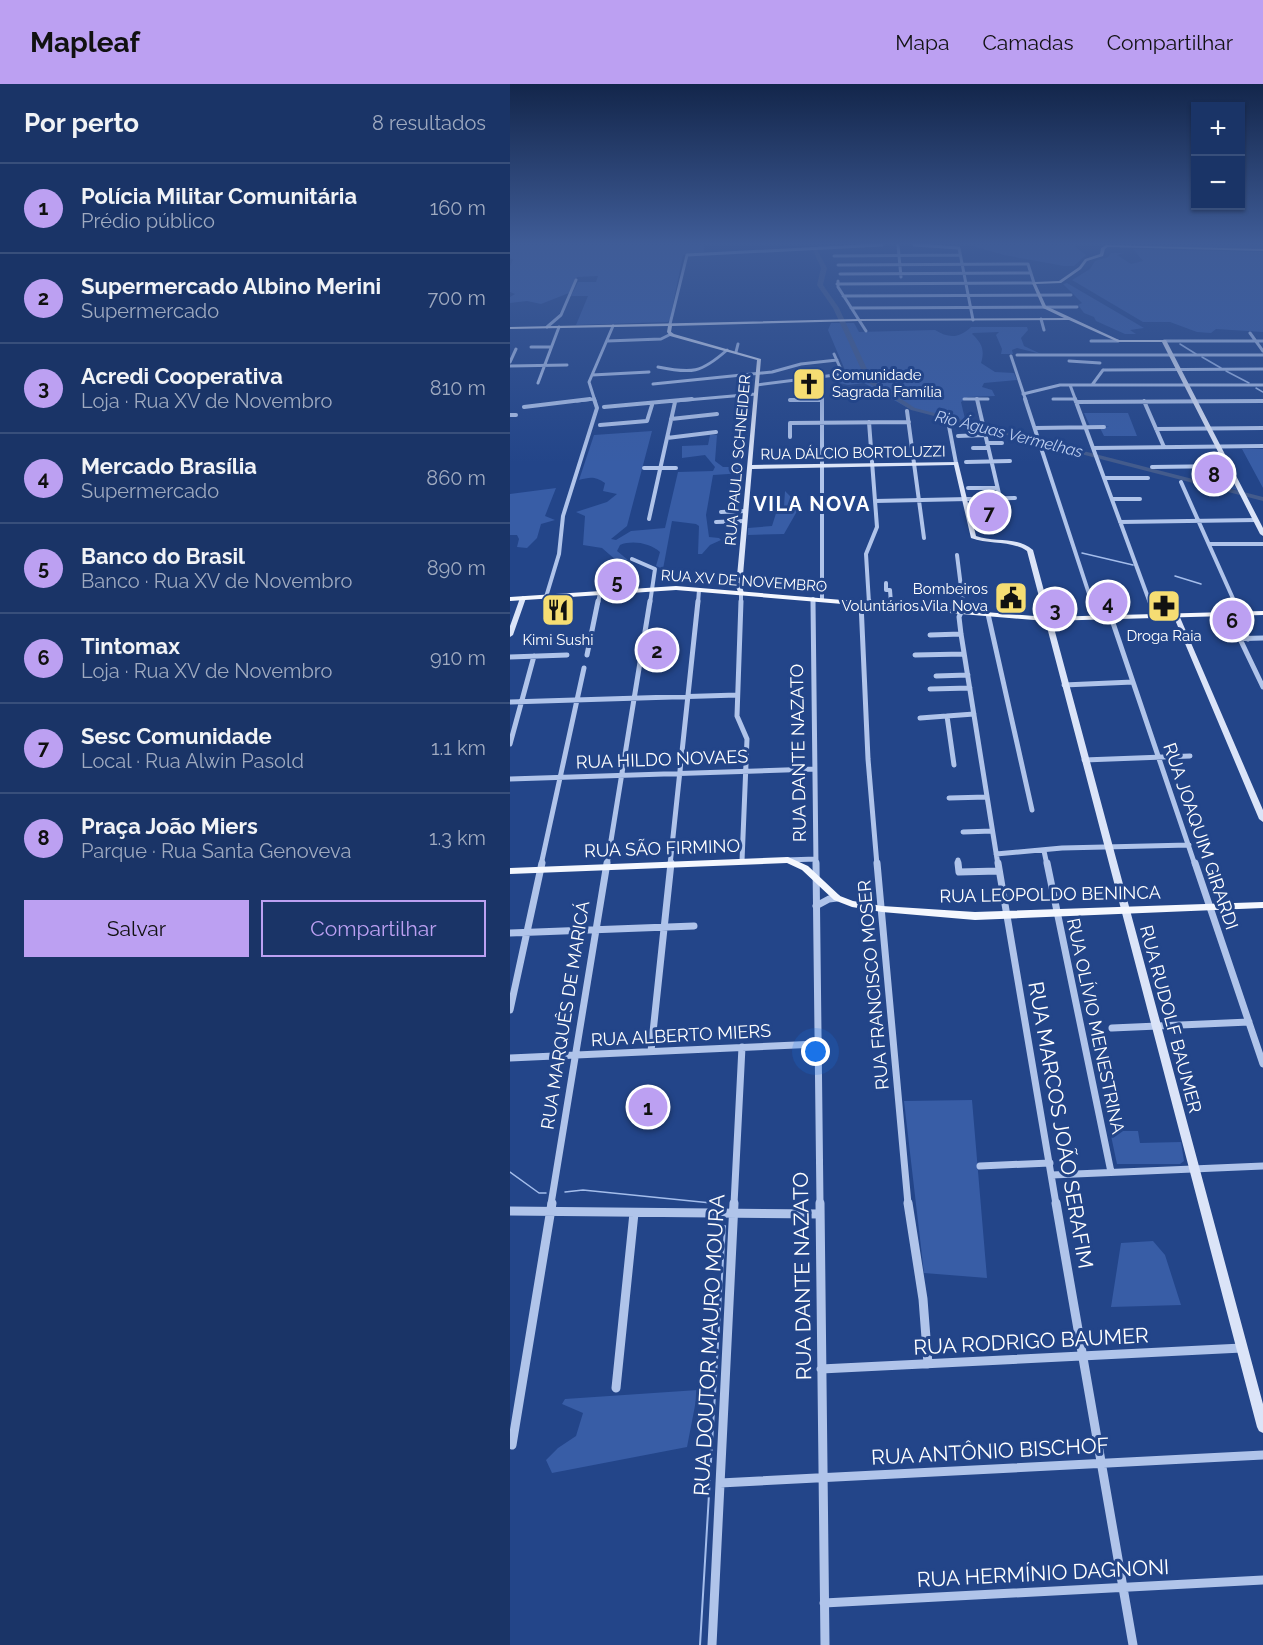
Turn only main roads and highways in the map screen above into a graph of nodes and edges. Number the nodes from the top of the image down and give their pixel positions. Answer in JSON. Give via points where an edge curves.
{"nodes":[{"id":1,"x":510,"y":598,"type":"edge"},
{"id":2,"x":1263,"y":613,"type":"edge"},
{"id":3,"x":782,"y":860,"type":"joint"},
{"id":4,"x":510,"y":871,"type":"edge"},
{"id":5,"x":1263,"y":905,"type":"edge"}],
"edges":[{"from":1,"to":2,"type":"main road","name":"RUA XV DE NOVEMBRO","via":[[651,589],[1046,618]]},
{"from":3,"to":4,"type":"main road","name":"RUA SÃO FIRMINO"},
{"from":3,"to":5,"type":"main road","name":"RUA LEOPOLDO BENINCA","via":[[800,865],[837,898],[882,909],[1006,915]]}]}
